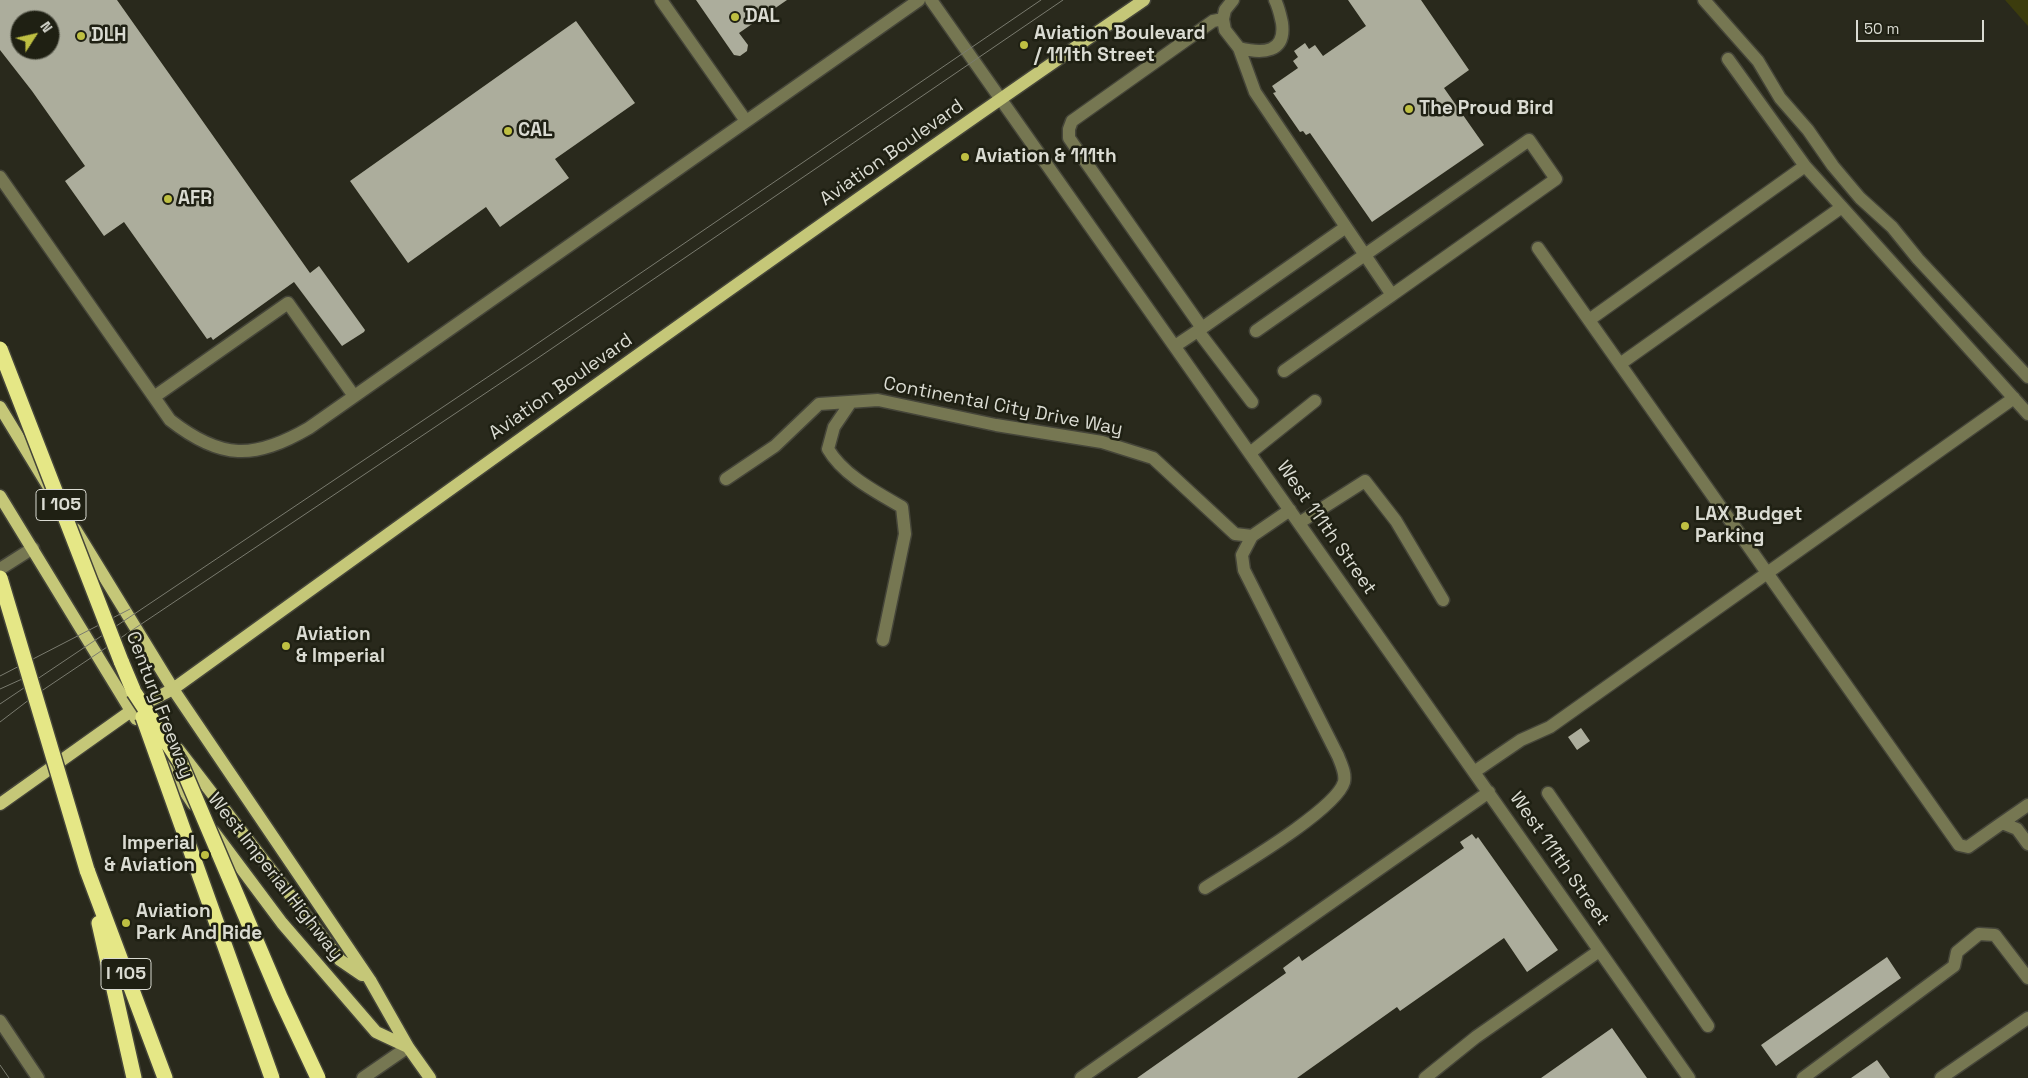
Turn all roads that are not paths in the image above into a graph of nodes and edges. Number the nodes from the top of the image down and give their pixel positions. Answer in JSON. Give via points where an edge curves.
{"nodes":[{"id":1,"x":661,"y":0,"type":"edge"},
{"id":2,"x":919,"y":0,"type":"edge"},
{"id":3,"x":931,"y":0,"type":"edge"},
{"id":4,"x":1144,"y":0,"type":"edge"},
{"id":5,"x":1233,"y":0,"type":"edge"},
{"id":6,"x":1275,"y":0,"type":"edge"},
{"id":7,"x":1704,"y":0,"type":"edge"},
{"id":8,"x":1223,"y":19,"type":"junction"},
{"id":9,"x":1240,"y":48,"type":"junction"},
{"id":10,"x":1728,"y":60,"type":"dead end"},
{"id":11,"x":1000,"y":99,"type":"junction"},
{"id":12,"x":746,"y":121,"type":"junction"},
{"id":13,"x":1805,"y":166,"type":"junction"},
{"id":14,"x":0,"y":177,"type":"edge"},
{"id":15,"x":1842,"y":207,"type":"junction"},
{"id":16,"x":1346,"y":227,"type":"junction"},
{"id":17,"x":1538,"y":248,"type":"dead end"},
{"id":18,"x":1365,"y":256,"type":"junction"},
{"id":19,"x":1392,"y":295,"type":"junction"},
{"id":20,"x":1589,"y":320,"type":"junction"},
{"id":21,"x":1200,"y":329,"type":"junction"},
{"id":22,"x":1256,"y":331,"type":"dead end"},
{"id":23,"x":1175,"y":346,"type":"junction"},
{"id":24,"x":0,"y":349,"type":"edge"},
{"id":25,"x":1620,"y":364,"type":"junction"},
{"id":26,"x":1284,"y":372,"type":"dead end"},
{"id":27,"x":2028,"y":377,"type":"edge"},
{"id":28,"x":354,"y":396,"type":"junction"},
{"id":29,"x":154,"y":397,"type":"junction"},
{"id":30,"x":2014,"y":398,"type":"junction"},
{"id":31,"x":1315,"y":401,"type":"dead end"},
{"id":32,"x":851,"y":402,"type":"junction"},
{"id":33,"x":1252,"y":402,"type":"dead end"},
{"id":34,"x":0,"y":407,"type":"edge"},
{"id":35,"x":2028,"y":414,"type":"edge"},
{"id":36,"x":1250,"y":453,"type":"junction"},
{"id":37,"x":726,"y":479,"type":"dead end"},
{"id":38,"x":0,"y":496,"type":"edge"},
{"id":39,"x":1290,"y":510,"type":"junction"},
{"id":40,"x":1299,"y":523,"type":"junction"},
{"id":41,"x":1252,"y":536,"type":"junction"},
{"id":42,"x":32,"y":548,"type":"junction"},
{"id":43,"x":0,"y":569,"type":"edge"},
{"id":44,"x":1766,"y":572,"type":"junction"},
{"id":45,"x":0,"y":578,"type":"edge"},
{"id":46,"x":1443,"y":600,"type":"dead end"},
{"id":47,"x":883,"y":640,"type":"dead end"},
{"id":48,"x":173,"y":689,"type":"junction"},
{"id":49,"x":134,"y":692,"type":"junction"},
{"id":50,"x":131,"y":711,"type":"junction"},
{"id":51,"x":1474,"y":772,"type":"junction"},
{"id":52,"x":1489,"y":792,"type":"junction"},
{"id":53,"x":1548,"y":793,"type":"dead end"},
{"id":54,"x":0,"y":804,"type":"edge"},
{"id":55,"x":2028,"y":805,"type":"edge"},
{"id":56,"x":2002,"y":823,"type":"junction"},
{"id":57,"x":2028,"y":844,"type":"edge"},
{"id":58,"x":87,"y":870,"type":"junction"},
{"id":59,"x":1205,"y":888,"type":"dead end"},
{"id":60,"x":1599,"y":951,"type":"junction"},
{"id":61,"x":2028,"y":978,"type":"edge"},
{"id":62,"x":370,"y":980,"type":"junction"},
{"id":63,"x":2028,"y":1018,"type":"edge"},
{"id":64,"x":0,"y":1021,"type":"edge"},
{"id":65,"x":1708,"y":1026,"type":"dead end"},
{"id":66,"x":408,"y":1047,"type":"junction"},
{"id":67,"x":38,"y":1078,"type":"edge"},
{"id":68,"x":134,"y":1078,"type":"edge"},
{"id":69,"x":165,"y":1078,"type":"edge"},
{"id":70,"x":272,"y":1078,"type":"edge"},
{"id":71,"x":318,"y":1078,"type":"edge"},
{"id":72,"x":363,"y":1078,"type":"edge"},
{"id":73,"x":430,"y":1078,"type":"edge"},
{"id":74,"x":1081,"y":1078,"type":"edge"},
{"id":75,"x":1425,"y":1078,"type":"edge"},
{"id":76,"x":1689,"y":1078,"type":"edge"},
{"id":77,"x":1803,"y":1078,"type":"edge"},
{"id":78,"x":1941,"y":1078,"type":"edge"}],
"edges":[{"from":1,"to":12,"type":"street"},
{"from":2,"to":12,"type":"street"},
{"from":3,"to":11,"type":"street","name":"West 111th Street"},
{"from":4,"to":11,"type":"main road","name":"Aviation Boulevard"},
{"from":5,"to":8,"type":"street"},
{"from":6,"to":9,"type":"street","via":[[1280,8],[1283,34],[1280,41],[1266,51]]},
{"from":7,"to":27,"type":"street","via":[[1758,61],[1780,98],[1860,198],[1892,227]]},
{"from":8,"to":9,"type":"street","via":[[1225,30]]},
{"from":8,"to":21,"type":"street","via":[[1213,21],[1072,121],[1069,129],[1069,138]]},
{"from":9,"to":16,"type":"street","via":[[1254,92],[1262,106]]},
{"from":10,"to":13,"type":"street"},
{"from":11,"to":23,"type":"street","name":"West 111th Street"},
{"from":11,"to":48,"type":"main road","name":"Aviation Boulevard"},
{"from":12,"to":28,"type":"street"},
{"from":13,"to":15,"type":"street"},
{"from":13,"to":20,"type":"street"},
{"from":14,"to":29,"type":"street"},
{"from":15,"to":25,"type":"street"},
{"from":15,"to":30,"type":"street"},
{"from":16,"to":18,"type":"street"},
{"from":16,"to":21,"type":"street"},
{"from":17,"to":20,"type":"street"},
{"from":18,"to":19,"type":"street"},
{"from":18,"to":19,"type":"street","via":[[1529,140],[1556,179]]},
{"from":18,"to":22,"type":"street"},
{"from":19,"to":26,"type":"street"},
{"from":20,"to":25,"type":"street"},
{"from":21,"to":23,"type":"street"},
{"from":21,"to":33,"type":"street"},
{"from":23,"to":36,"type":"street","name":"West 111th Street"},
{"from":24,"to":49,"type":"highway","name":"Century Freeway","number":"I 105","bridge":true},
{"from":25,"to":44,"type":"street"},
{"from":28,"to":29,"type":"street","via":[[287,441],[271,448],[232,452],[187,434],[170,420]]},
{"from":28,"to":29,"type":"street","via":[[288,304]]},
{"from":30,"to":35,"type":"street"},
{"from":30,"to":44,"type":"street"},
{"from":31,"to":36,"type":"street"},
{"from":32,"to":37,"type":"street","name":"Continental City Drive Way","via":[[819,404],[775,446]]},
{"from":32,"to":41,"type":"street","name":"Continental City Drive Way","via":[[878,400],[996,425],[1102,442],[1153,458],[1235,534]]},
{"from":32,"to":47,"type":"street","via":[[834,427],[828,449],[834,460],[870,488],[902,507],[905,534]]},
{"from":34,"to":48,"type":"main road","name":"West Imperial Highway"},
{"from":36,"to":39,"type":"street","name":"West 111th Street"},
{"from":38,"to":42,"type":"main road","name":"West Imperial Highway"},
{"from":39,"to":40,"type":"street","name":"West 111th Street"},
{"from":39,"to":41,"type":"street"},
{"from":40,"to":46,"type":"street","via":[[1365,481],[1396,522]]},
{"from":40,"to":51,"type":"street","name":"West 111th Street"},
{"from":41,"to":59,"type":"street","via":[[1242,555],[1244,570],[1338,756],[1344,781],[1330,802],[1306,822]]},
{"from":42,"to":43,"type":"street"},
{"from":42,"to":50,"type":"main road","name":"West Imperial Highway"},
{"from":44,"to":51,"type":"street","via":[[1550,727],[1521,740]]},
{"from":44,"to":56,"type":"street","via":[[1959,845],[1968,847]]},
{"from":45,"to":58,"type":"highway","number":"I 105","bridge":true},
{"from":48,"to":50,"type":"main road","name":"Aviation Boulevard"},
{"from":48,"to":62,"type":"main road","name":"West Imperial Highway"},
{"from":49,"to":70,"type":"highway","name":"Century Freeway","number":"I 105","bridge":true},
{"from":49,"to":71,"type":"highway","bridge":true,"via":[[180,762]]},
{"from":50,"to":54,"type":"main road","name":"Aviation Boulevard"},
{"from":50,"to":62,"type":"main road","via":[[156,720],[340,960]]},
{"from":50,"to":66,"type":"main road","name":"West Imperial Highway","via":[[194,806],[282,923],[376,1032]]},
{"from":51,"to":52,"type":"street","name":"West 111th Street"},
{"from":52,"to":60,"type":"street","name":"West 111th Street"},
{"from":52,"to":74,"type":"street"},
{"from":53,"to":65,"type":"street"},
{"from":55,"to":56,"type":"street"},
{"from":56,"to":57,"type":"street","via":[[2017,829]]},
{"from":58,"to":68,"type":"highway"},
{"from":58,"to":69,"type":"highway","number":"I 105"},
{"from":60,"to":75,"type":"street","via":[[1476,1037]]},
{"from":60,"to":76,"type":"street","name":"West 111th Street"},
{"from":61,"to":77,"type":"street","via":[[1995,935],[1979,934],[1958,952],[1954,966]]},
{"from":62,"to":66,"type":"main road","name":"West Imperial Highway"},
{"from":63,"to":78,"type":"street"},
{"from":64,"to":67,"type":"street"},
{"from":66,"to":72,"type":"street"},
{"from":66,"to":73,"type":"main road","name":"West Imperial Highway"}]}
